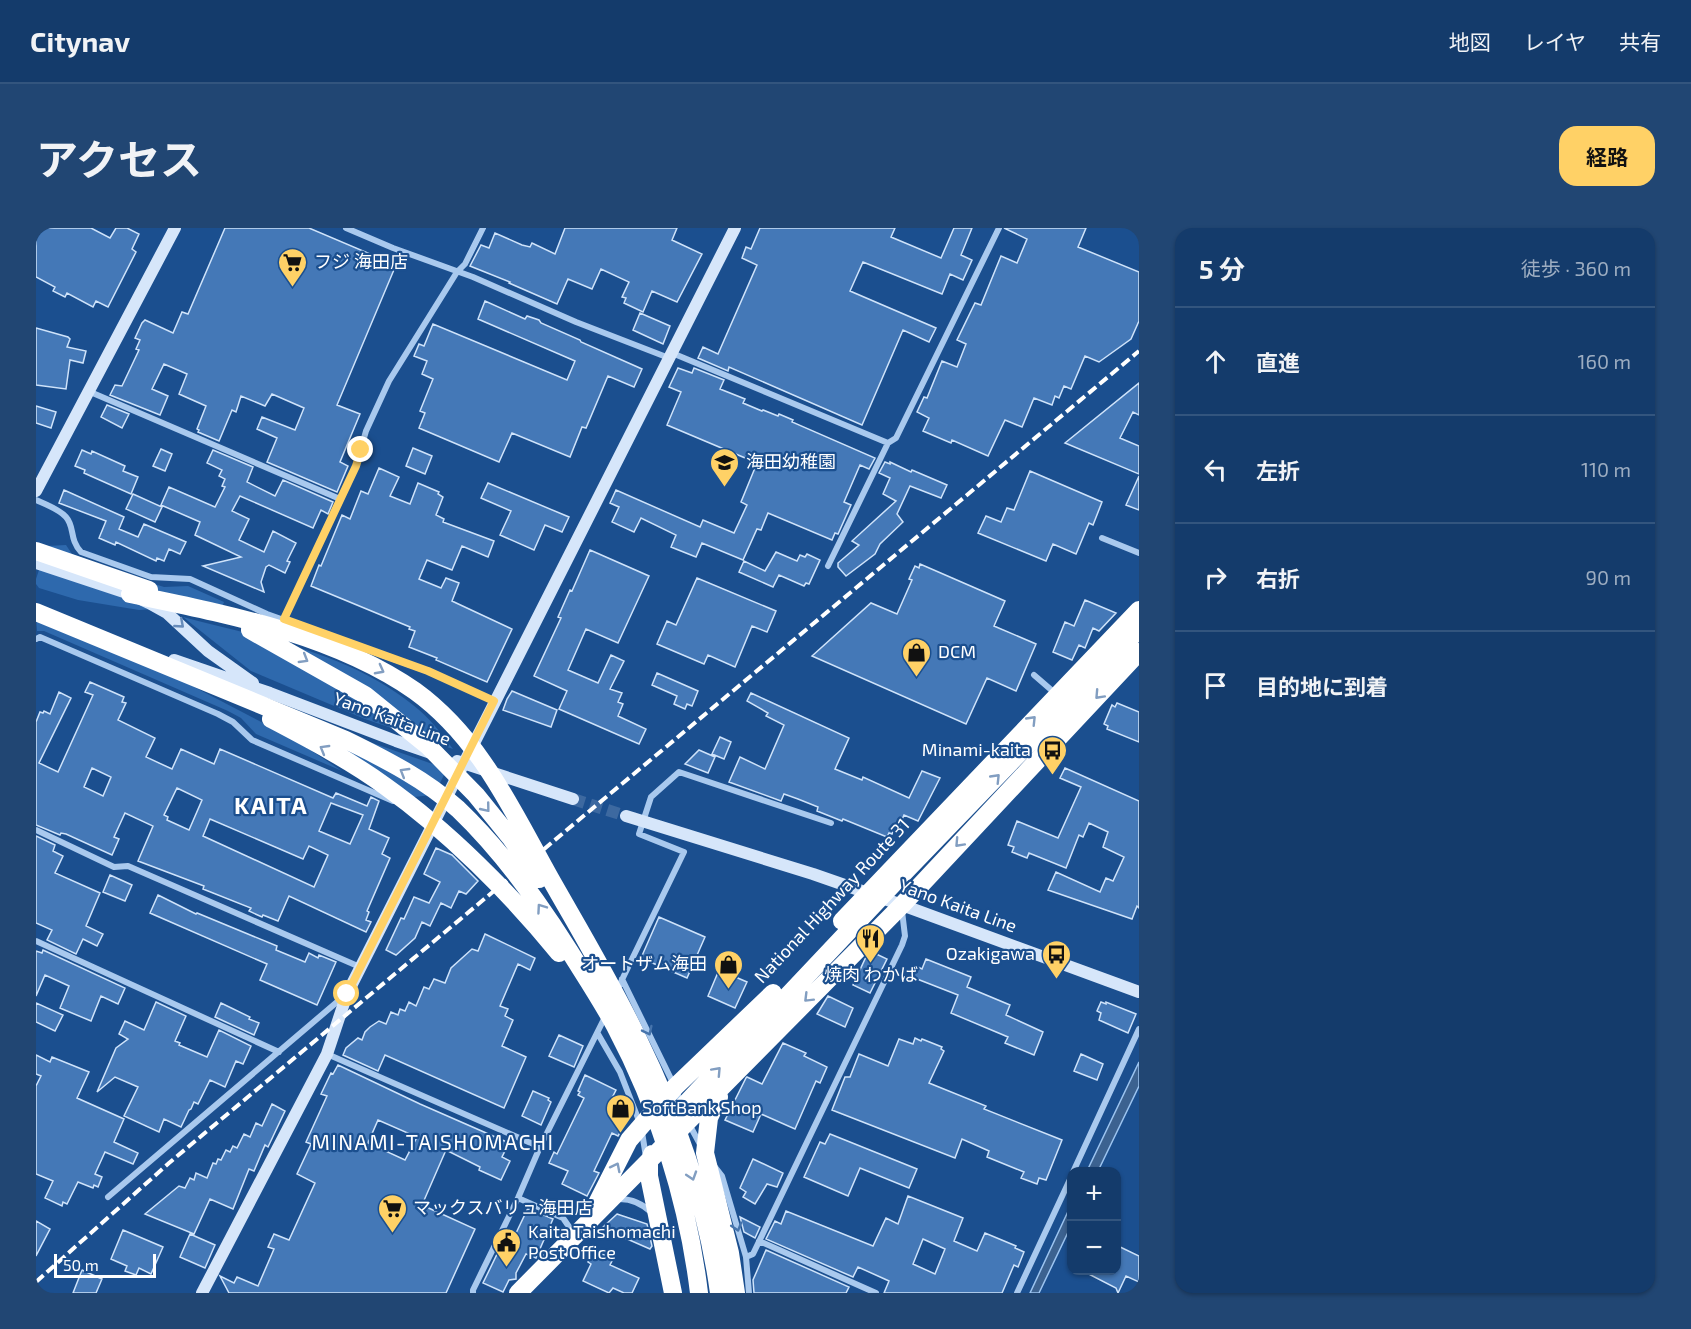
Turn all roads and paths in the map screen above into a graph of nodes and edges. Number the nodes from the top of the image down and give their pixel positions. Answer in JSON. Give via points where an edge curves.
{"nodes":[{"id":1,"x":175,"y":228,"type":"edge"},
{"id":2,"x":346,"y":228,"type":"edge"},
{"id":3,"x":483,"y":228,"type":"edge"},
{"id":4,"x":735,"y":228,"type":"edge"},
{"id":5,"x":999,"y":228,"type":"edge"},
{"id":6,"x":458,"y":272,"type":"junction"},
{"id":7,"x":670,"y":356,"type":"junction"},
{"id":8,"x":88,"y":391,"type":"junction"},
{"id":9,"x":888,"y":443,"type":"junction"},
{"id":10,"x":36,"y":491,"type":"edge"},
{"id":11,"x":340,"y":499,"type":"junction"},
{"id":12,"x":36,"y":500,"type":"edge"},
{"id":13,"x":1102,"y":538,"type":"dead end"},
{"id":14,"x":36,"y":551,"type":"edge"},
{"id":15,"x":1139,"y":553,"type":"edge"},
{"id":16,"x":36,"y":563,"type":"edge"},
{"id":17,"x":828,"y":566,"type":"dead end"},
{"id":18,"x":130,"y":594,"type":"junction"},
{"id":19,"x":36,"y":607,"type":"edge"},
{"id":20,"x":1139,"y":610,"type":"edge"},
{"id":21,"x":36,"y":612,"type":"edge"},
{"id":22,"x":284,"y":619,"type":"junction"},
{"id":23,"x":1139,"y":629,"type":"edge"},
{"id":24,"x":36,"y":639,"type":"edge"},
{"id":25,"x":133,"y":646,"type":"junction"},
{"id":26,"x":1139,"y":652,"type":"edge"},
{"id":27,"x":1034,"y":675,"type":"dead end"},
{"id":28,"x":270,"y":693,"type":"junction"},
{"id":29,"x":1057,"y":694,"type":"junction"},
{"id":30,"x":494,"y":701,"type":"junction"},
{"id":31,"x":573,"y":799,"type":"tunnel mouth"},
{"id":32,"x":626,"y":816,"type":"tunnel mouth"},
{"id":33,"x":435,"y":820,"type":"junction"},
{"id":34,"x":831,"y":823,"type":"dead end"},
{"id":35,"x":36,"y":830,"type":"edge"},
{"id":36,"x":867,"y":893,"type":"junction"},
{"id":37,"x":902,"y":905,"type":"junction"},
{"id":38,"x":36,"y":940,"type":"edge"},
{"id":39,"x":360,"y":968,"type":"junction"},
{"id":40,"x":602,"y":969,"type":"junction"},
{"id":41,"x":622,"y":979,"type":"junction"},
{"id":42,"x":1139,"y":992,"type":"edge"},
{"id":43,"x":347,"y":994,"type":"junction"},
{"id":44,"x":1139,"y":1029,"type":"edge"},
{"id":45,"x":598,"y":1034,"type":"junction"},
{"id":46,"x":626,"y":1048,"type":"junction"},
{"id":47,"x":757,"y":1049,"type":"junction"},
{"id":48,"x":279,"y":1052,"type":"junction"},
{"id":49,"x":327,"y":1054,"type":"junction"},
{"id":50,"x":675,"y":1087,"type":"junction"},
{"id":51,"x":688,"y":1122,"type":"junction"},
{"id":52,"x":641,"y":1126,"type":"junction"},
{"id":53,"x":540,"y":1147,"type":"junction"},
{"id":54,"x":705,"y":1153,"type":"junction"},
{"id":55,"x":646,"y":1163,"type":"junction"},
{"id":56,"x":1075,"y":1167,"type":"edge"},
{"id":57,"x":1067,"y":1184,"type":"edge"},
{"id":58,"x":108,"y":1197,"type":"dead end"},
{"id":59,"x":518,"y":1198,"type":"junction"},
{"id":60,"x":609,"y":1201,"type":"junction"},
{"id":61,"x":657,"y":1218,"type":"junction"},
{"id":62,"x":575,"y":1235,"type":"junction"},
{"id":63,"x":759,"y":1241,"type":"junction"},
{"id":64,"x":738,"y":1255,"type":"junction"},
{"id":65,"x":202,"y":1293,"type":"edge"},
{"id":66,"x":473,"y":1293,"type":"edge"},
{"id":67,"x":518,"y":1293,"type":"edge"},
{"id":68,"x":671,"y":1293,"type":"edge"},
{"id":69,"x":699,"y":1293,"type":"edge"},
{"id":70,"x":719,"y":1293,"type":"edge"},
{"id":71,"x":736,"y":1293,"type":"edge"},
{"id":72,"x":749,"y":1293,"type":"edge"},
{"id":73,"x":876,"y":1293,"type":"edge"},
{"id":74,"x":1017,"y":1293,"type":"edge"}],
"edges":[{"from":1,"to":8,"type":"street"},
{"from":2,"to":6,"type":"street"},
{"from":3,"to":6,"type":"street"},
{"from":4,"to":7,"type":"street"},
{"from":5,"to":9,"type":"street","via":[[896,438]]},
{"from":6,"to":7,"type":"street","via":[[576,322]]},
{"from":6,"to":11,"type":"street","via":[[389,381]]},
{"from":7,"to":9,"type":"street"},
{"from":7,"to":30,"type":"street"},
{"from":8,"to":10,"type":"street"},
{"from":8,"to":11,"type":"street"},
{"from":9,"to":17,"type":"street"},
{"from":11,"to":22,"type":"street"},
{"from":12,"to":22,"type":"street","via":[[67,517],[74,544],[81,552],[151,577],[190,579]]},
{"from":13,"to":15,"type":"street"},
{"from":14,"to":40,"type":"highway","one_way":true,"via":[[257,632],[365,695],[428,746],[476,795]]},
{"from":16,"to":18,"type":"street","name":"Yano Kaita Line"},
{"from":18,"to":28,"type":"street","name":"Yano Kaita Line","one_way":true,"via":[[167,613],[208,651]]},
{"from":18,"to":40,"type":"highway","one_way":true,"via":[[233,616],[307,640],[365,662],[435,706],[486,765]]},
{"from":19,"to":25,"type":"street","name":"Yano Kaita Line"},
{"from":20,"to":29,"type":"highway","name":"National Highway Route 31"},
{"from":46,"to":21,"type":"highway","one_way":true,"via":[[557,931],[527,889],[472,824],[422,782],[346,740]]},
{"from":22,"to":30,"type":"street","via":[[428,671]]},
{"from":68,"to":23,"type":"highway","one_way":true,"via":[[649,1163],[677,1113]]},
{"from":24,"to":33,"type":"street","via":[[40,637],[218,714],[252,740]]},
{"from":25,"to":28,"type":"street","name":"Yano Kaita Line"},
{"from":46,"to":25,"type":"highway","one_way":true,"via":[[536,925],[442,832],[382,784],[278,722],[180,675]]},
{"from":26,"to":37,"type":"highway","name":"National Highway Route 31","one_way":true},
{"from":27,"to":29,"type":"street"},
{"from":28,"to":31,"type":"street","name":"Yano Kaita Line","via":[[396,741]]},
{"from":36,"to":29,"type":"highway","name":"National Highway Route 31","one_way":true},
{"from":30,"to":33,"type":"street"},
{"from":32,"to":36,"type":"street","name":"Yano Kaita Line"},
{"from":33,"to":39,"type":"street"},
{"from":34,"to":41,"type":"street","via":[[679,772],[651,797],[639,834],[684,852]]},
{"from":35,"to":39,"type":"street","via":[[114,867],[128,866]]},
{"from":36,"to":37,"type":"street","name":"Yano Kaita Line"},
{"from":36,"to":50,"type":"highway","name":"National Highway Route 31","via":[[757,1010]]},
{"from":37,"to":42,"type":"street","name":"Yano Kaita Line"},
{"from":37,"to":47,"type":"highway","name":"National Highway Route 31","one_way":true},
{"from":37,"to":63,"type":"street","via":[[902,945]]},
{"from":38,"to":48,"type":"street"},
{"from":39,"to":43,"type":"street"},
{"from":40,"to":70,"type":"highway","one_way":true,"via":[[653,1072],[685,1155],[705,1222]]},
{"from":41,"to":45,"type":"street"},
{"from":41,"to":50,"type":"street","one_way":true},
{"from":43,"to":48,"type":"street"},
{"from":43,"to":49,"type":"street"},
{"from":44,"to":56,"type":"street"},
{"from":45,"to":52,"type":"street","via":[[620,1072]]},
{"from":45,"to":53,"type":"street"},
{"from":46,"to":69,"type":"highway","via":[[658,1124],[676,1182]]},
{"from":47,"to":51,"type":"highway","name":"National Highway Route 31"},
{"from":47,"to":54,"type":"highway","via":[[718,1098],[709,1118]]},
{"from":48,"to":58,"type":"street"},
{"from":49,"to":53,"type":"street"},
{"from":49,"to":65,"type":"street"},
{"from":50,"to":51,"type":"street"},
{"from":50,"to":52,"type":"highway","name":"National Highway Route 31"},
{"from":51,"to":54,"type":"street"},
{"from":51,"to":55,"type":"highway","name":"National Highway Route 31"},
{"from":52,"to":55,"type":"street"},
{"from":62,"to":52,"type":"highway","name":"National Highway Route 31","one_way":true,"via":[[596,1205],[629,1140]]},
{"from":53,"to":59,"type":"street"},
{"from":54,"to":64,"type":"highway","one_way":true},
{"from":55,"to":60,"type":"highway","name":"National Highway Route 31"},
{"from":55,"to":61,"type":"street"},
{"from":57,"to":74,"type":"street"},
{"from":59,"to":62,"type":"street","via":[[563,1218]]},
{"from":59,"to":66,"type":"street"},
{"from":60,"to":61,"type":"street","via":[[632,1200]]},
{"from":60,"to":62,"type":"highway","name":"National Highway Route 31"},
{"from":61,"to":68,"type":"street"},
{"from":62,"to":67,"type":"highway","name":"National Highway Route 31"},
{"from":63,"to":64,"type":"street","via":[[753,1254]]},
{"from":63,"to":73,"type":"street"},
{"from":64,"to":71,"type":"highway"},
{"from":64,"to":72,"type":"street"}]}
